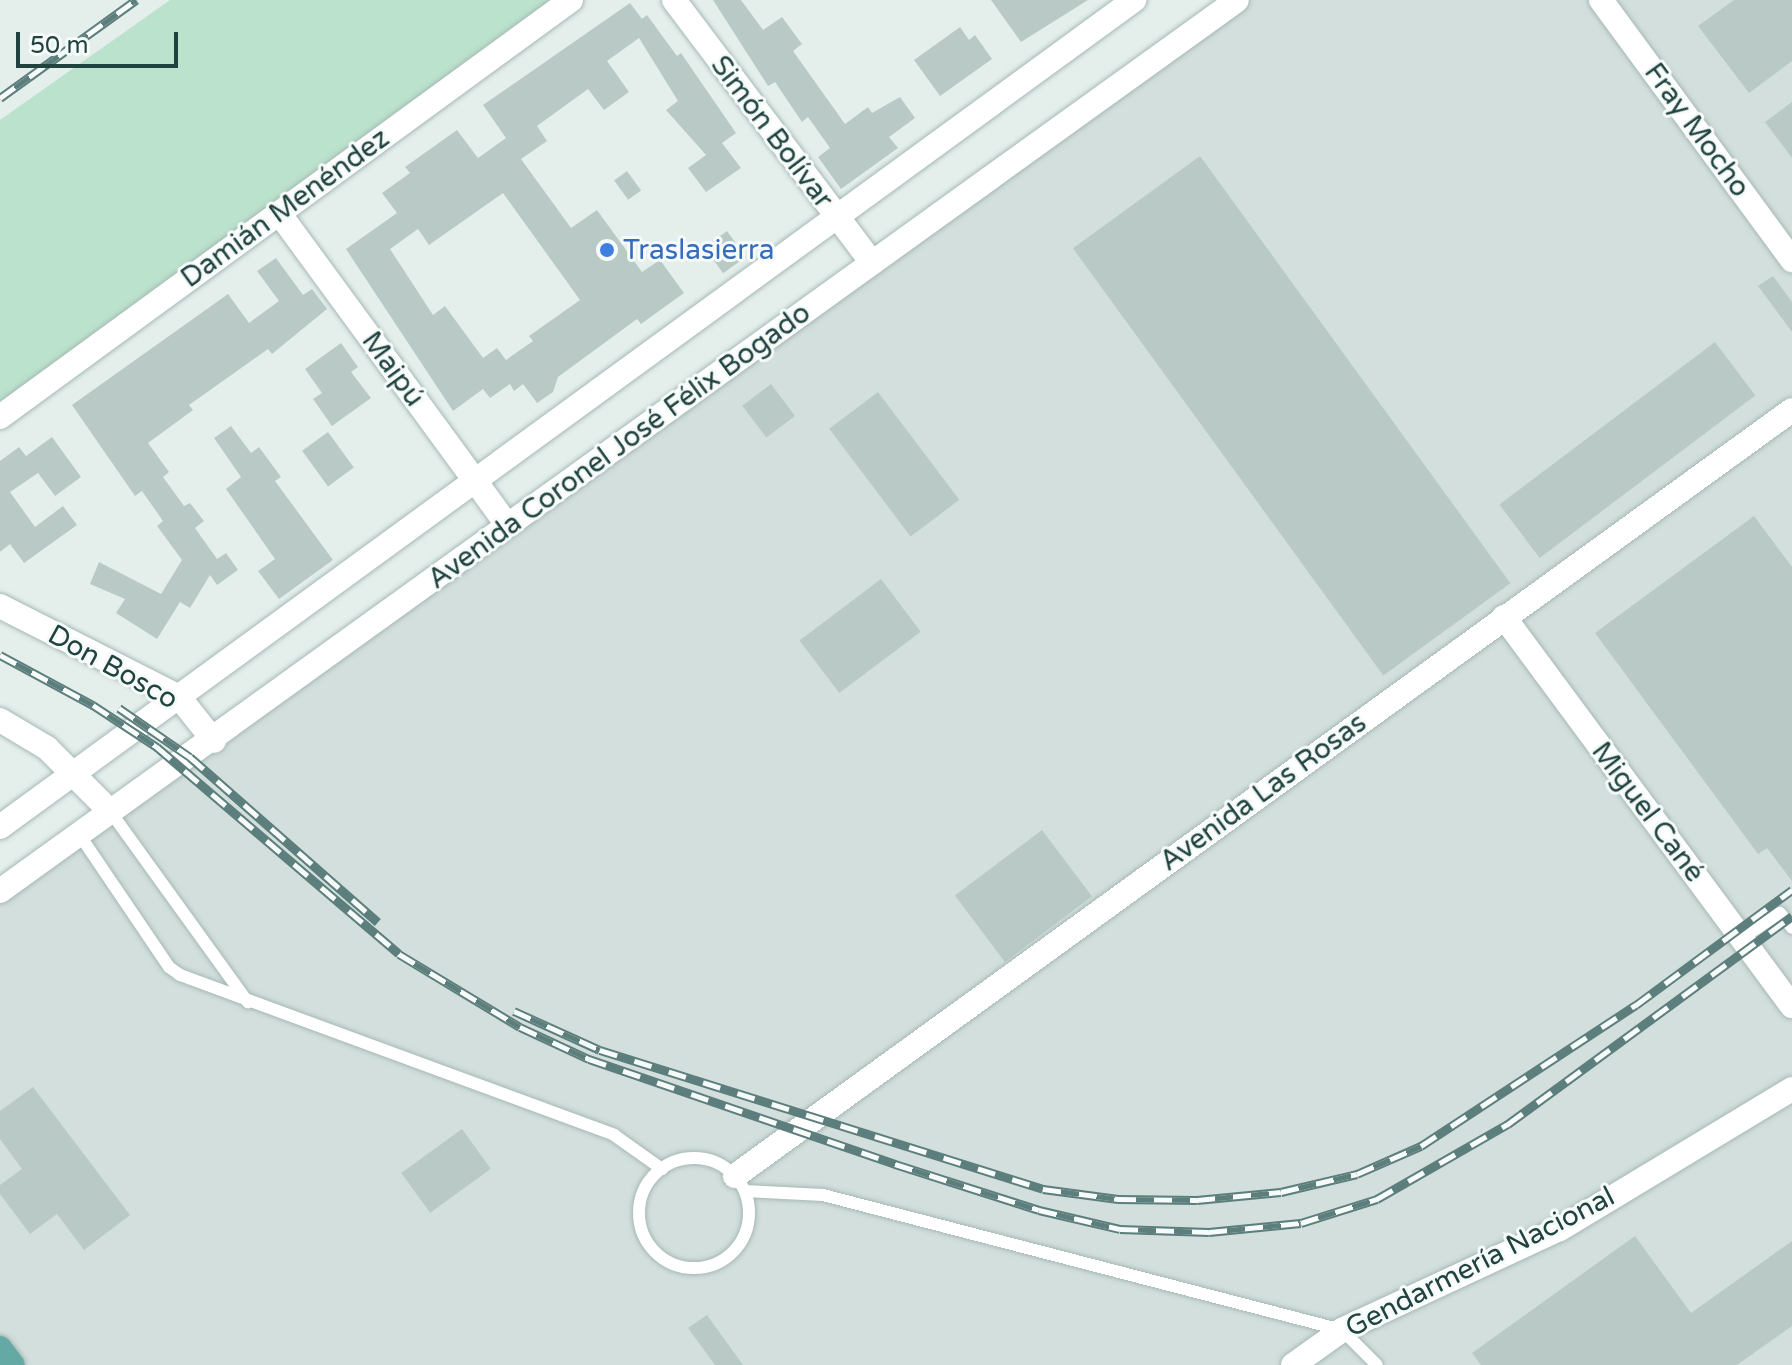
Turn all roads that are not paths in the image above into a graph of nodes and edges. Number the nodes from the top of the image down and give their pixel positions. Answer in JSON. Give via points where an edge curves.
{"nodes":[{"id":1,"x":571,"y":0,"type":"edge"},
{"id":2,"x":674,"y":0,"type":"edge"},
{"id":3,"x":1134,"y":0,"type":"edge"},
{"id":4,"x":1601,"y":0,"type":"edge"},
{"id":5,"x":1226,"y":3,"type":"edge"},
{"id":6,"x":279,"y":213,"type":"junction"},
{"id":7,"x":836,"y":217,"type":"junction"},
{"id":8,"x":1792,"y":260,"type":"edge"},
{"id":9,"x":872,"y":263,"type":"junction"},
{"id":10,"x":1792,"y":410,"type":"edge"},
{"id":11,"x":0,"y":417,"type":"edge"},
{"id":12,"x":475,"y":480,"type":"junction"},
{"id":13,"x":507,"y":525,"type":"junction"},
{"id":14,"x":0,"y":606,"type":"edge"},
{"id":15,"x":1504,"y":617,"type":"junction"},
{"id":16,"x":179,"y":697,"type":"junction"},
{"id":17,"x":0,"y":720,"type":"edge"},
{"id":18,"x":214,"y":741,"type":"junction"},
{"id":19,"x":75,"y":772,"type":"junction"},
{"id":20,"x":110,"y":811,"type":"junction"},
{"id":21,"x":0,"y":827,"type":"edge"},
{"id":22,"x":79,"y":834,"type":"junction"},
{"id":23,"x":0,"y":891,"type":"edge"},
{"id":24,"x":1792,"y":928,"type":"edge"},
{"id":25,"x":1742,"y":938,"type":"junction"},
{"id":26,"x":250,"y":1004,"type":"junction"},
{"id":27,"x":1792,"y":1006,"type":"edge"},
{"id":28,"x":1792,"y":1089,"type":"edge"},
{"id":29,"x":662,"y":1169,"type":"junction"},
{"id":30,"x":740,"y":1184,"type":"junction"},
{"id":31,"x":1342,"y":1330,"type":"junction"},
{"id":32,"x":0,"y":1348,"type":"edge"},
{"id":33,"x":13,"y":1365,"type":"edge"},
{"id":34,"x":1293,"y":1365,"type":"edge"},
{"id":35,"x":1377,"y":1365,"type":"edge"}],
"edges":[{"from":1,"to":6,"type":"street","name":"Damián Menéndez"},
{"from":2,"to":7,"type":"street","name":"Simón Bolívar"},
{"from":3,"to":7,"type":"street","name":"Avenida Coronel José Félix Bogado"},
{"from":4,"to":8,"type":"street","name":"Fray Mocho"},
{"from":5,"to":9,"type":"street","name":"Avenida Coronel José Félix Bogado"},
{"from":6,"to":11,"type":"street","name":"Damián Menéndez"},
{"from":6,"to":12,"type":"street","name":"Maipú"},
{"from":7,"to":9,"type":"street","name":"Simón Bolívar"},
{"from":7,"to":12,"type":"street","name":"Avenida Coronel José Félix Bogado"},
{"from":9,"to":13,"type":"street","name":"Avenida Coronel José Félix Bogado"},
{"from":10,"to":15,"type":"street","name":"Avenida Las Rosas"},
{"from":12,"to":13,"type":"street","name":"Maipú"},
{"from":12,"to":16,"type":"street","name":"Avenida Coronel José Félix Bogado"},
{"from":13,"to":18,"type":"street","name":"Avenida Coronel José Félix Bogado"},
{"from":14,"to":16,"type":"street","name":"Don Bosco"},
{"from":15,"to":25,"type":"street","name":"Miguel Cané"},
{"from":15,"to":30,"type":"street","name":"Avenida Las Rosas"},
{"from":16,"to":18,"type":"street","name":"Don Bosco"},
{"from":16,"to":19,"type":"street","name":"Avenida Coronel José Félix Bogado"},
{"from":17,"to":19,"type":"street"},
{"from":18,"to":20,"type":"street","name":"Avenida Coronel José Félix Bogado"},
{"from":19,"to":20,"type":"street"},
{"from":19,"to":21,"type":"street","name":"Avenida Coronel José Félix Bogado"},
{"from":20,"to":22,"type":"street","name":"Avenida Coronel José Félix Bogado"},
{"from":20,"to":26,"type":"lane"},
{"from":22,"to":23,"type":"street","name":"Avenida Coronel José Félix Bogado"},
{"from":22,"to":26,"type":"lane","via":[[169,967]]},
{"from":24,"to":25,"type":"lane","via":[[1780,913]]},
{"from":25,"to":27,"type":"street","name":"Miguel Cané"},
{"from":26,"to":29,"type":"lane","via":[[614,1135]]},
{"from":28,"to":31,"type":"street","name":"Gendarmería Nacional","via":[[1560,1229]]},
{"from":29,"to":30,"type":"lane","via":[[686,1159],[704,1159]]},
{"from":29,"to":30,"type":"lane","via":[[646,1187],[640,1226],[648,1243],[678,1266],[697,1268],[730,1255],[749,1223]]},
{"from":30,"to":31,"type":"lane","via":[[823,1195]]},
{"from":31,"to":34,"type":"street","name":"Gendarmería Nacional"},
{"from":31,"to":35,"type":"lane"},
{"from":32,"to":33,"type":"main road"}]}
